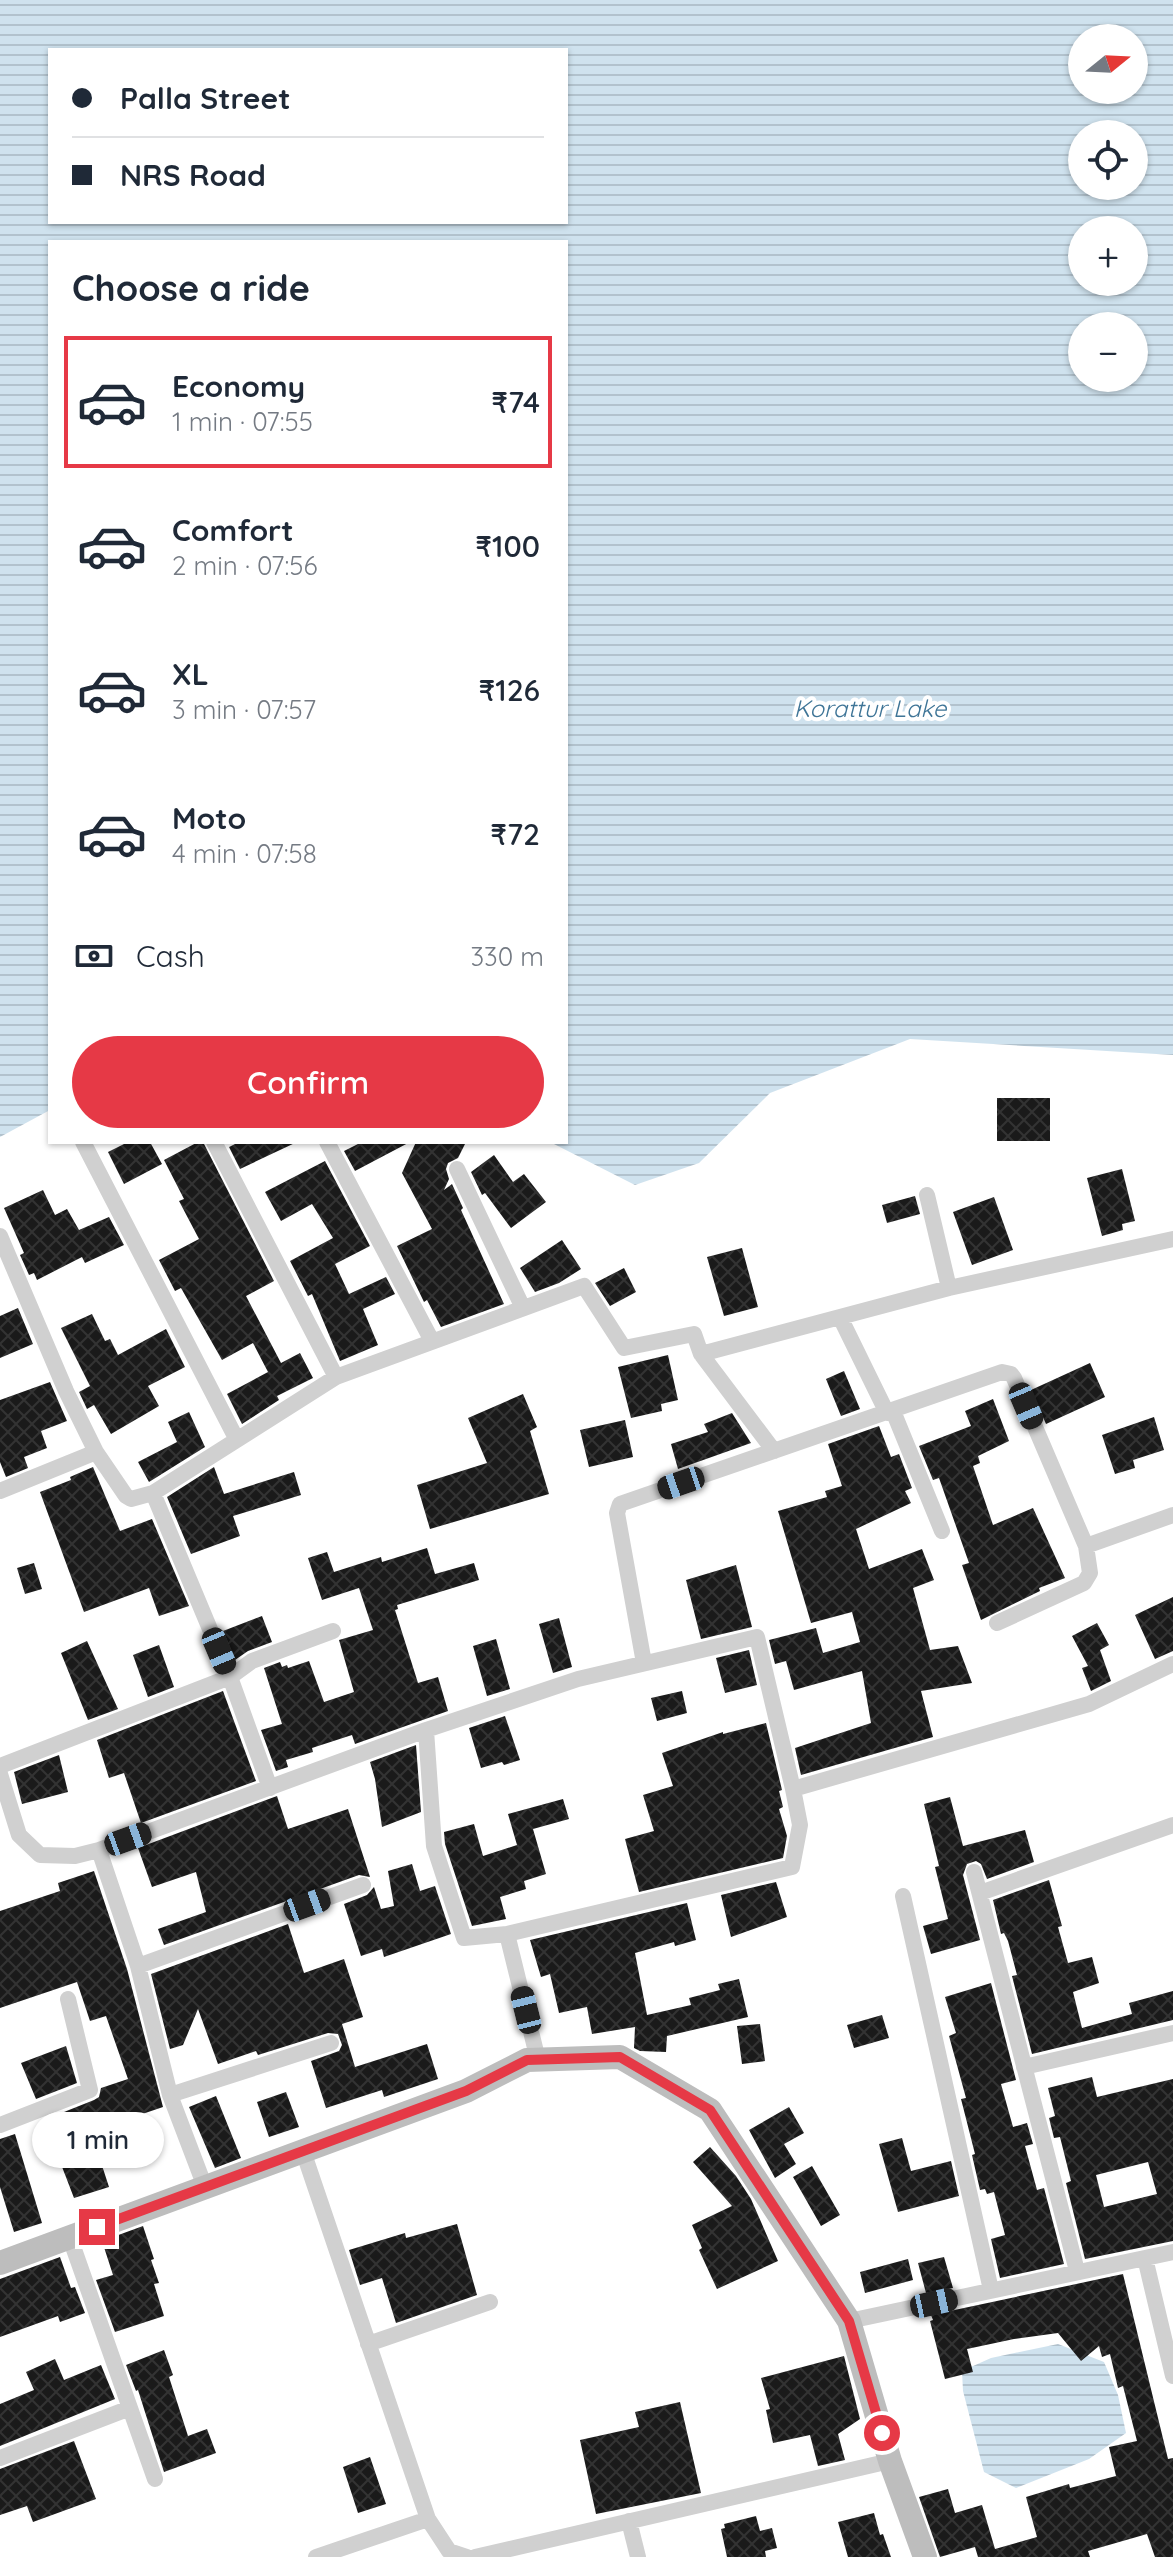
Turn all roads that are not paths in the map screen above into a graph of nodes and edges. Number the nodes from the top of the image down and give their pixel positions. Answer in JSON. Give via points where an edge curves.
{"nodes":[{"id":1,"x":84,"y":1144,"type":"edge"},
{"id":2,"x":215,"y":1144,"type":"edge"},
{"id":3,"x":328,"y":1144,"type":"edge"},
{"id":4,"x":457,"y":1169,"type":"dead end"},
{"id":5,"x":927,"y":1195,"type":"dead end"},
{"id":6,"x":0,"y":1236,"type":"edge"},
{"id":7,"x":1173,"y":1239,"type":"edge"},
{"id":8,"x":949,"y":1288,"type":"junction"},
{"id":9,"x":523,"y":1308,"type":"junction"},
{"id":10,"x":840,"y":1317,"type":"junction"},
{"id":11,"x":432,"y":1341,"type":"junction"},
{"id":12,"x":701,"y":1354,"type":"junction"},
{"id":13,"x":336,"y":1377,"type":"junction"},
{"id":14,"x":890,"y":1412,"type":"junction"},
{"id":15,"x":237,"y":1440,"type":"junction"},
{"id":16,"x":774,"y":1451,"type":"junction"},
{"id":17,"x":96,"y":1452,"type":"junction"},
{"id":18,"x":0,"y":1491,"type":"edge"},
{"id":19,"x":153,"y":1493,"type":"junction"},
{"id":20,"x":1173,"y":1515,"type":"edge"},
{"id":21,"x":942,"y":1531,"type":"dead end"},
{"id":22,"x":1086,"y":1546,"type":"junction"},
{"id":23,"x":997,"y":1623,"type":"dead end"},
{"id":24,"x":333,"y":1631,"type":"dead end"},
{"id":25,"x":644,"y":1663,"type":"junction"},
{"id":26,"x":1173,"y":1664,"type":"edge"},
{"id":27,"x":230,"y":1677,"type":"junction"},
{"id":28,"x":426,"y":1730,"type":"junction"},
{"id":29,"x":0,"y":1766,"type":"edge"},
{"id":30,"x":0,"y":1774,"type":"edge"},
{"id":31,"x":270,"y":1788,"type":"junction"},
{"id":32,"x":793,"y":1789,"type":"junction"},
{"id":33,"x":1173,"y":1825,"type":"edge"},
{"id":34,"x":99,"y":1850,"type":"junction"},
{"id":35,"x":974,"y":1872,"type":"dead end"},
{"id":36,"x":363,"y":1885,"type":"dead end"},
{"id":37,"x":980,"y":1893,"type":"junction"},
{"id":38,"x":903,"y":1896,"type":"dead end"},
{"id":39,"x":507,"y":1934,"type":"junction"},
{"id":40,"x":138,"y":1966,"type":"junction"},
{"id":41,"x":68,"y":1999,"type":"dead end"},
{"id":42,"x":1173,"y":2033,"type":"edge"},
{"id":43,"x":331,"y":2043,"type":"dead end"},
{"id":44,"x":538,"y":2060,"type":"junction"},
{"id":45,"x":1024,"y":2067,"type":"junction"},
{"id":46,"x":170,"y":2095,"type":"junction"},
{"id":47,"x":0,"y":2125,"type":"edge"},
{"id":48,"x":303,"y":2151,"type":"junction"},
{"id":49,"x":205,"y":2187,"type":"junction"},
{"id":50,"x":70,"y":2238,"type":"junction"},
{"id":51,"x":1173,"y":2252,"type":"edge"},
{"id":52,"x":1145,"y":2258,"type":"junction"},
{"id":53,"x":0,"y":2263,"type":"edge"},
{"id":54,"x":1077,"y":2271,"type":"junction"},
{"id":55,"x":991,"y":2290,"type":"junction"},
{"id":56,"x":490,"y":2302,"type":"dead end"},
{"id":57,"x":849,"y":2321,"type":"junction"},
{"id":58,"x":368,"y":2344,"type":"junction"},
{"id":59,"x":1173,"y":2376,"type":"edge"},
{"id":60,"x":130,"y":2408,"type":"junction"},
{"id":61,"x":0,"y":2458,"type":"edge"},
{"id":62,"x":890,"y":2461,"type":"junction"},
{"id":63,"x":155,"y":2479,"type":"dead end"},
{"id":64,"x":428,"y":2519,"type":"junction"},
{"id":65,"x":629,"y":2521,"type":"junction"},
{"id":66,"x":316,"y":2557,"type":"edge"},
{"id":67,"x":467,"y":2557,"type":"edge"},
{"id":68,"x":475,"y":2557,"type":"edge"},
{"id":69,"x":638,"y":2557,"type":"edge"},
{"id":70,"x":925,"y":2557,"type":"edge"}],
"edges":[{"from":1,"to":15,"type":"street"},
{"from":2,"to":13,"type":"street"},
{"from":3,"to":11,"type":"street"},
{"from":4,"to":9,"type":"street"},
{"from":5,"to":8,"type":"street"},
{"from":6,"to":17,"type":"street"},
{"from":7,"to":8,"type":"street"},
{"from":8,"to":10,"type":"street"},
{"from":9,"to":11,"type":"street"},
{"from":9,"to":12,"type":"street","via":[[584,1286],[624,1348],[694,1334]]},
{"from":10,"to":12,"type":"street"},
{"from":10,"to":14,"type":"street"},
{"from":11,"to":13,"type":"street"},
{"from":12,"to":16,"type":"street"},
{"from":13,"to":15,"type":"street"},
{"from":14,"to":16,"type":"street"},
{"from":14,"to":21,"type":"street"},
{"from":14,"to":22,"type":"street","via":[[1002,1372],[1011,1374]]},
{"from":15,"to":19,"type":"street"},
{"from":16,"to":25,"type":"street","via":[[617,1508]]},
{"from":17,"to":18,"type":"street"},
{"from":17,"to":19,"type":"street","via":[[126,1496],[137,1499]]},
{"from":19,"to":27,"type":"street"},
{"from":20,"to":22,"type":"street"},
{"from":22,"to":23,"type":"street","via":[[1090,1573],[1084,1583]]},
{"from":24,"to":27,"type":"street","via":[[252,1661]]},
{"from":25,"to":28,"type":"street","via":[[578,1679]]},
{"from":25,"to":32,"type":"street","via":[[757,1637]]},
{"from":26,"to":32,"type":"street","via":[[1089,1704]]},
{"from":27,"to":29,"type":"street"},
{"from":27,"to":31,"type":"street"},
{"from":28,"to":31,"type":"street"},
{"from":28,"to":39,"type":"street","via":[[434,1846],[464,1938]]},
{"from":30,"to":34,"type":"street","via":[[19,1835],[40,1855]]},
{"from":31,"to":34,"type":"street"},
{"from":32,"to":39,"type":"street","via":[[800,1825],[792,1867]]},
{"from":33,"to":37,"type":"street"},
{"from":34,"to":40,"type":"street"},
{"from":35,"to":37,"type":"street"},
{"from":36,"to":40,"type":"street"},
{"from":37,"to":45,"type":"street"},
{"from":38,"to":55,"type":"street"},
{"from":39,"to":44,"type":"street"},
{"from":40,"to":46,"type":"street"},
{"from":41,"to":47,"type":"street","via":[[90,2090]]},
{"from":42,"to":45,"type":"street"},
{"from":43,"to":46,"type":"street"},
{"from":44,"to":48,"type":"street"},
{"from":44,"to":57,"type":"street","via":[[620,2057],[710,2110]]},
{"from":45,"to":54,"type":"street"},
{"from":46,"to":49,"type":"street"},
{"from":48,"to":49,"type":"street"},
{"from":48,"to":58,"type":"street"},
{"from":49,"to":50,"type":"street"},
{"from":50,"to":53,"type":"street"},
{"from":50,"to":60,"type":"street"},
{"from":51,"to":52,"type":"street"},
{"from":52,"to":54,"type":"street"},
{"from":52,"to":59,"type":"street"},
{"from":54,"to":55,"type":"street"},
{"from":55,"to":57,"type":"street"},
{"from":56,"to":58,"type":"street"},
{"from":57,"to":62,"type":"street"},
{"from":58,"to":64,"type":"street"},
{"from":60,"to":61,"type":"street"},
{"from":60,"to":63,"type":"street"},
{"from":62,"to":65,"type":"street"},
{"from":62,"to":70,"type":"street"},
{"from":64,"to":66,"type":"street"},
{"from":64,"to":67,"type":"street","via":[[449,2551]]},
{"from":65,"to":68,"type":"street"},
{"from":65,"to":69,"type":"street"}]}
